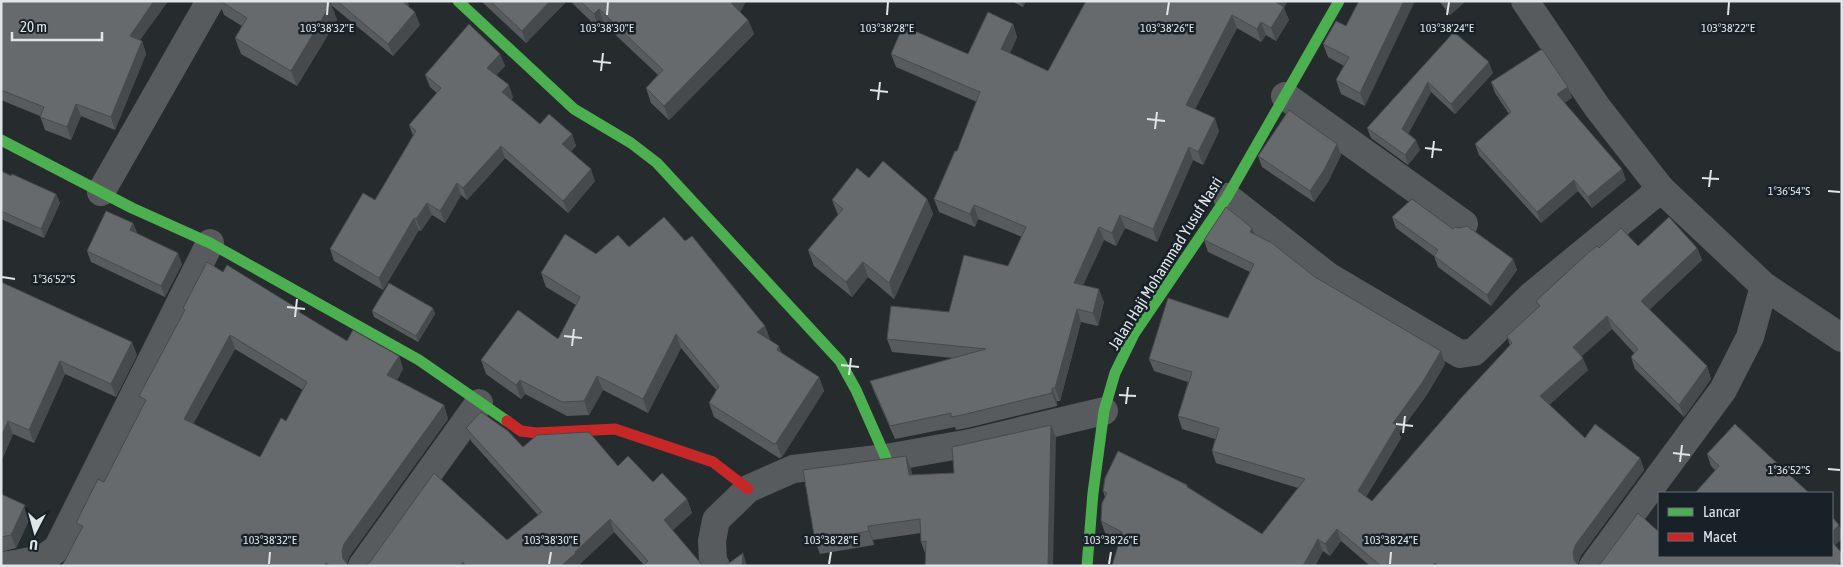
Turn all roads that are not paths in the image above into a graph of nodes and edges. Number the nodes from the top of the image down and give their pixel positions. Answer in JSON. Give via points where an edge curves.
{"nodes":[{"id":1,"x":210,"y":1,"type":"edge"},
{"id":2,"x":458,"y":1,"type":"edge"},
{"id":3,"x":1339,"y":1,"type":"edge"},
{"id":4,"x":1525,"y":1,"type":"edge"},
{"id":5,"x":1285,"y":96,"type":"junction"},
{"id":6,"x":1,"y":140,"type":"edge"},
{"id":7,"x":1661,"y":189,"type":"junction"},
{"id":8,"x":101,"y":192,"type":"junction"},
{"id":9,"x":1226,"y":197,"type":"junction"},
{"id":10,"x":1464,"y":224,"type":"dead end"},
{"id":11,"x":210,"y":243,"type":"junction"},
{"id":12,"x":1764,"y":286,"type":"junction"},
{"id":13,"x":1842,"y":338,"type":"edge"},
{"id":14,"x":479,"y":403,"type":"junction"},
{"id":15,"x":1104,"y":411,"type":"junction"},
{"id":16,"x":886,"y":458,"type":"junction"},
{"id":17,"x":748,"y":489,"type":"junction"},
{"id":18,"x":3,"y":566,"type":"edge"},
{"id":19,"x":362,"y":566,"type":"edge"},
{"id":20,"x":716,"y":566,"type":"edge"},
{"id":21,"x":1087,"y":566,"type":"edge"},
{"id":22,"x":1593,"y":566,"type":"edge"}],
"edges":[{"from":1,"to":8,"type":"street"},
{"from":2,"to":16,"type":"street","via":[[574,109],[631,143],[657,163],[840,361]]},
{"from":3,"to":5,"type":"street","name":"Jalan Haji Mohammad Yusuf Nasri"},
{"from":4,"to":7,"type":"street","via":[[1596,107]]},
{"from":5,"to":9,"type":"street","name":"Jalan Haji Mohammad Yusuf Nasri"},
{"from":5,"to":10,"type":"street"},
{"from":6,"to":8,"type":"street"},
{"from":7,"to":9,"type":"street","via":[[1532,295],[1474,352],[1460,354],[1328,276]]},
{"from":7,"to":12,"type":"street"},
{"from":8,"to":11,"type":"street"},
{"from":9,"to":15,"type":"street","name":"Jalan Haji Mohammad Yusuf Nasri","via":[[1134,334],[1115,373]]},
{"from":11,"to":14,"type":"street","via":[[419,360]]},
{"from":11,"to":18,"type":"street","via":[[58,547],[44,558]]},
{"from":12,"to":13,"type":"street"},
{"from":12,"to":22,"type":"street","via":[[1750,338],[1723,390]]},
{"from":14,"to":17,"type":"street","via":[[521,431],[615,429],[713,462]]},
{"from":14,"to":19,"type":"street"},
{"from":15,"to":16,"type":"street","via":[[970,443]]},
{"from":15,"to":21,"type":"street","name":"Jalan Haji Mohammad Yusuf Nasri"},
{"from":16,"to":17,"type":"street","via":[[793,469]]},
{"from":17,"to":20,"type":"street","via":[[716,520],[712,541]]}]}
